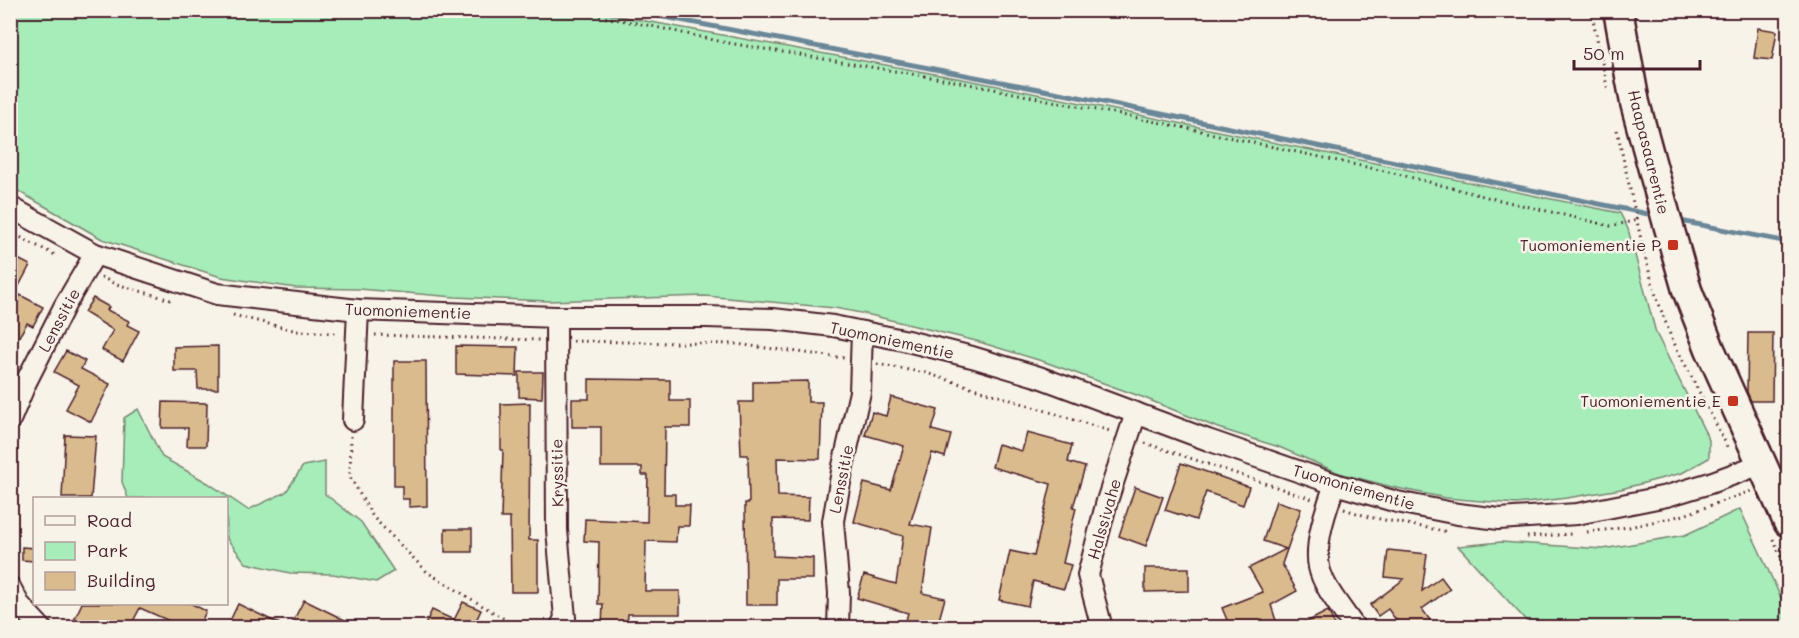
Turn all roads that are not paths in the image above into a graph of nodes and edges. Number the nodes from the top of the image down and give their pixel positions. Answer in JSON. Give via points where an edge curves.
{"nodes":[{"id":1,"x":1618,"y":10,"type":"edge"},
{"id":2,"x":10,"y":207,"type":"edge"},
{"id":3,"x":90,"y":262,"type":"junction"},
{"id":4,"x":358,"y":310,"type":"junction"},
{"id":5,"x":556,"y":317,"type":"junction"},
{"id":6,"x":862,"y":332,"type":"junction"},
{"id":7,"x":1136,"y":412,"type":"junction"},
{"id":8,"x":10,"y":420,"type":"edge"},
{"id":9,"x":353,"y":420,"type":"road end"},
{"id":10,"x":1761,"y":464,"type":"junction"},
{"id":11,"x":1335,"y":484,"type":"junction"},
{"id":12,"x":1788,"y":522,"type":"edge"},
{"id":13,"x":10,"y":587,"type":"edge"},
{"id":14,"x":41,"y":627,"type":"edge"},
{"id":15,"x":560,"y":627,"type":"edge"},
{"id":16,"x":838,"y":627,"type":"edge"},
{"id":17,"x":1102,"y":627,"type":"edge"},
{"id":18,"x":1355,"y":627,"type":"edge"}],
"edges":[{"from":1,"to":10,"type":"main road","name":"Haapasaarentie","via":[[1635,103],[1687,290]]},
{"from":2,"to":3,"type":"street","name":"Tuomoniementie"},
{"from":3,"to":4,"type":"street","name":"Tuomoniementie","via":[[217,294]]},
{"from":3,"to":8,"type":"street","name":"Lenssitie"},
{"from":4,"to":5,"type":"street","name":"Tuomoniementie"},
{"from":4,"to":9,"type":"street"},
{"from":5,"to":6,"type":"street","name":"Tuomoniementie","via":[[773,320]]},
{"from":5,"to":15,"type":"street","name":"Kryssitie","via":[[557,530],[565,618]]},
{"from":6,"to":7,"type":"street","name":"Tuomoniementie","via":[[972,357]]},
{"from":6,"to":16,"type":"street","name":"Lenssitie","via":[[860,392],[833,520]]},
{"from":7,"to":11,"type":"street","name":"Tuomoniementie"},
{"from":7,"to":17,"type":"street","name":"Halssivahe","via":[[1088,575]]},
{"from":10,"to":11,"type":"street","name":"Tuomoniementie","via":[[1667,496],[1577,514],[1499,519],[1397,502]]},
{"from":10,"to":12,"type":"main road","name":"Haapasaarentie"},
{"from":11,"to":18,"type":"street","via":[[1320,534],[1319,567],[1331,593]]},
{"from":13,"to":14,"type":"street","via":[[19,604]]}]}
